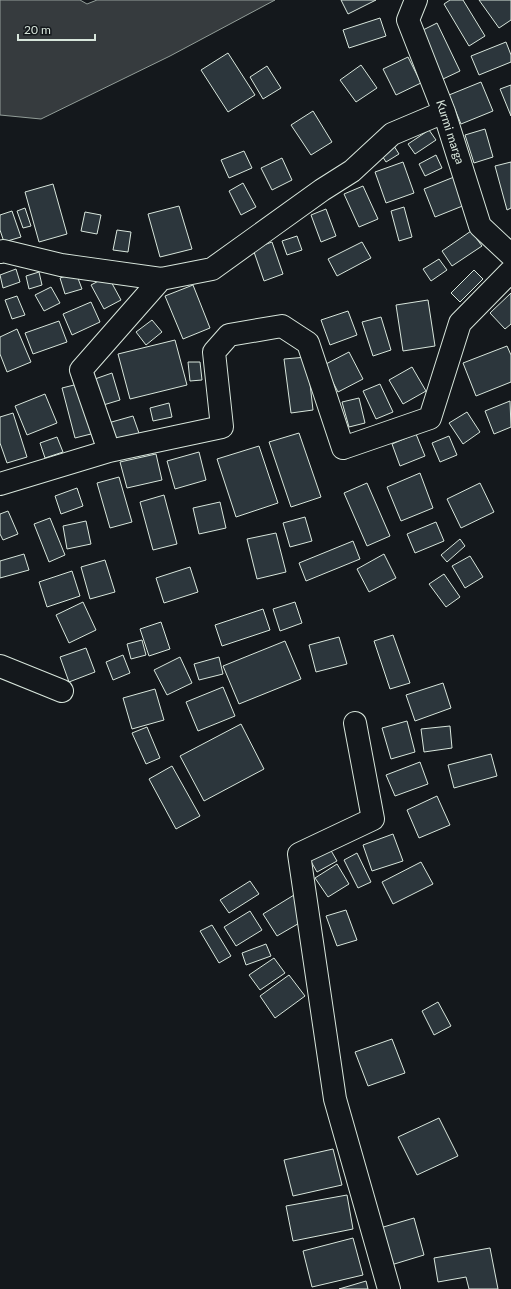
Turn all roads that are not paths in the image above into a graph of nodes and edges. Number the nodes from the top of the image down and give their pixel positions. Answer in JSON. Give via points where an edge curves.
{"nodes":[{"id":1,"x":416,"y":0,"type":"edge"},
{"id":2,"x":444,"y":112,"type":"junction"},
{"id":3,"x":0,"y":252,"type":"edge"},
{"id":4,"x":511,"y":255,"type":"edge"},
{"id":5,"x":511,"y":271,"type":"edge"},
{"id":6,"x":161,"y":279,"type":"junction"},
{"id":7,"x":109,"y":451,"type":"junction"},
{"id":8,"x":0,"y":484,"type":"edge"},
{"id":9,"x":0,"y":666,"type":"edge"},
{"id":10,"x":62,"y":691,"type":"dead end"},
{"id":11,"x":355,"y":723,"type":"dead end"},
{"id":12,"x":389,"y":1289,"type":"edge"}],
"edges":[{"from":1,"to":2,"type":"street","name":"Kurmi marga","via":[[408,20]]},
{"from":2,"to":4,"type":"street","name":"Kurmi marga","via":[[480,226]]},
{"from":2,"to":6,"type":"street","via":[[392,134],[352,171],[212,269]]},
{"from":3,"to":6,"type":"street","via":[[61,265]]},
{"from":5,"to":7,"type":"street","via":[[460,323],[430,418],[343,448],[308,343],[282,326],[229,335],[214,352],[222,427]]},
{"from":6,"to":7,"type":"street","via":[[82,370]]},
{"from":7,"to":8,"type":"street"},
{"from":9,"to":10,"type":"street"},
{"from":11,"to":12,"type":"street","via":[[374,820],[299,854],[336,1099]]}]}
